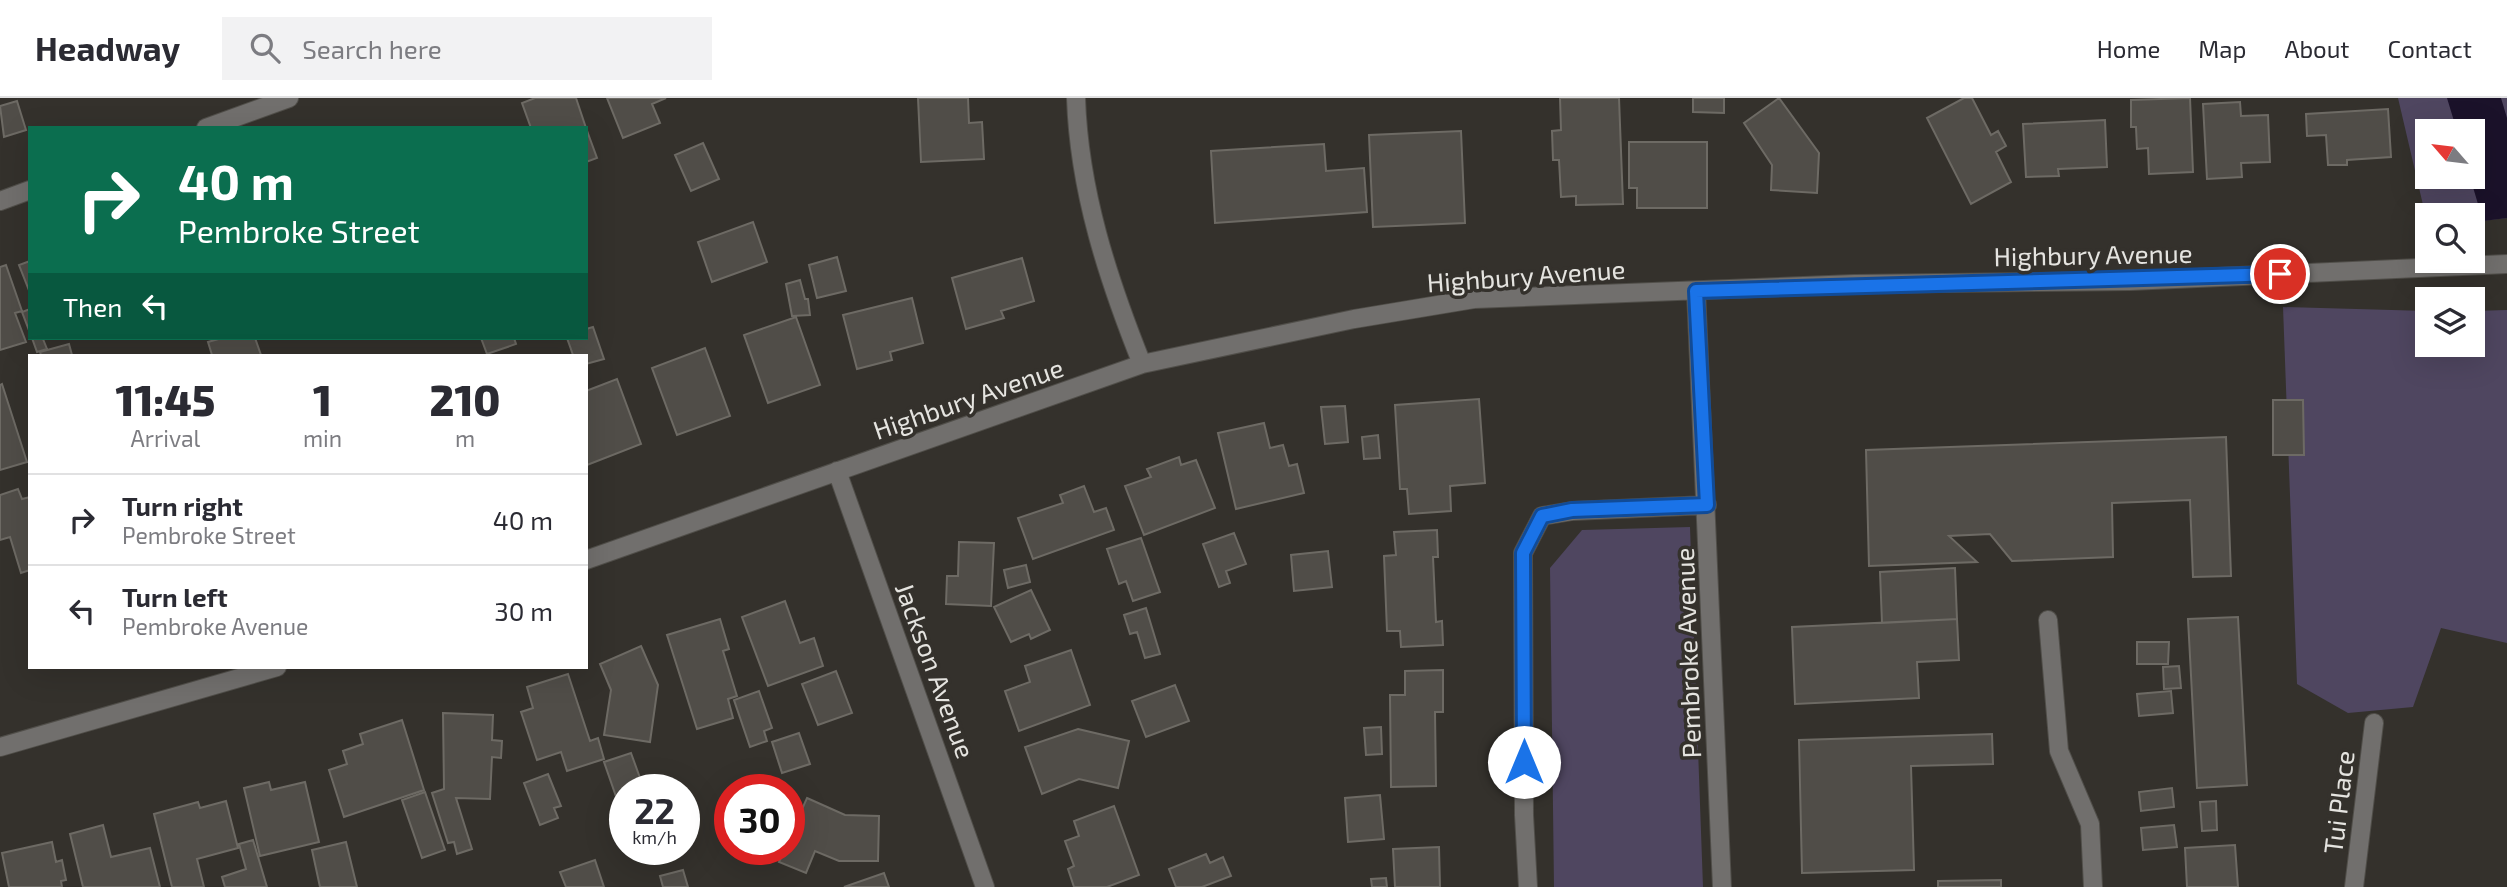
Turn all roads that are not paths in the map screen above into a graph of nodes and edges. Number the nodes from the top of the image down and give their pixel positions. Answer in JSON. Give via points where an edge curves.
{"nodes":[{"id":1,"x":289,"y":98,"type":"edge"},
{"id":2,"x":1076,"y":98,"type":"edge"},
{"id":3,"x":212,"y":126,"type":"edge"},
{"id":4,"x":28,"y":192,"type":"edge"},
{"id":5,"x":0,"y":201,"type":"edge"},
{"id":6,"x":2507,"y":264,"type":"edge"},
{"id":7,"x":1696,"y":291,"type":"junction"},
{"id":8,"x":1142,"y":364,"type":"junction"},
{"id":9,"x":837,"y":471,"type":"junction"},
{"id":10,"x":1707,"y":505,"type":"junction"},
{"id":11,"x":588,"y":559,"type":"edge"},
{"id":12,"x":2048,"y":620,"type":"dead end"},
{"id":13,"x":270,"y":669,"type":"edge"},
{"id":14,"x":2374,"y":723,"type":"dead end"},
{"id":15,"x":0,"y":747,"type":"edge"},
{"id":16,"x":985,"y":887,"type":"edge"},
{"id":17,"x":1528,"y":887,"type":"edge"},
{"id":18,"x":1722,"y":887,"type":"edge"},
{"id":19,"x":2093,"y":887,"type":"edge"},
{"id":20,"x":2354,"y":887,"type":"edge"}],
"edges":[{"from":1,"to":3,"type":"street"},
{"from":2,"to":8,"type":"street","via":[[1087,193],[1104,262]]},
{"from":4,"to":5,"type":"street"},
{"from":6,"to":7,"type":"street","name":"Highbury Avenue","via":[[2130,281]]},
{"from":7,"to":8,"type":"street","name":"Highbury Avenue","via":[[1474,299],[1354,318]]},
{"from":7,"to":10,"type":"street","name":"Pembroke Avenue"},
{"from":8,"to":9,"type":"street","name":"Highbury Avenue"},
{"from":9,"to":11,"type":"street","name":"Highbury Avenue"},
{"from":9,"to":16,"type":"street","name":"Jackson Avenue"},
{"from":10,"to":17,"type":"street","via":[[1572,510],[1542,516],[1523,553]]},
{"from":10,"to":18,"type":"street","name":"Pembroke Avenue"},
{"from":12,"to":19,"type":"street","via":[[2059,751],[2090,824]]},
{"from":13,"to":15,"type":"street"},
{"from":14,"to":20,"type":"street","name":"Tui Place"}]}
